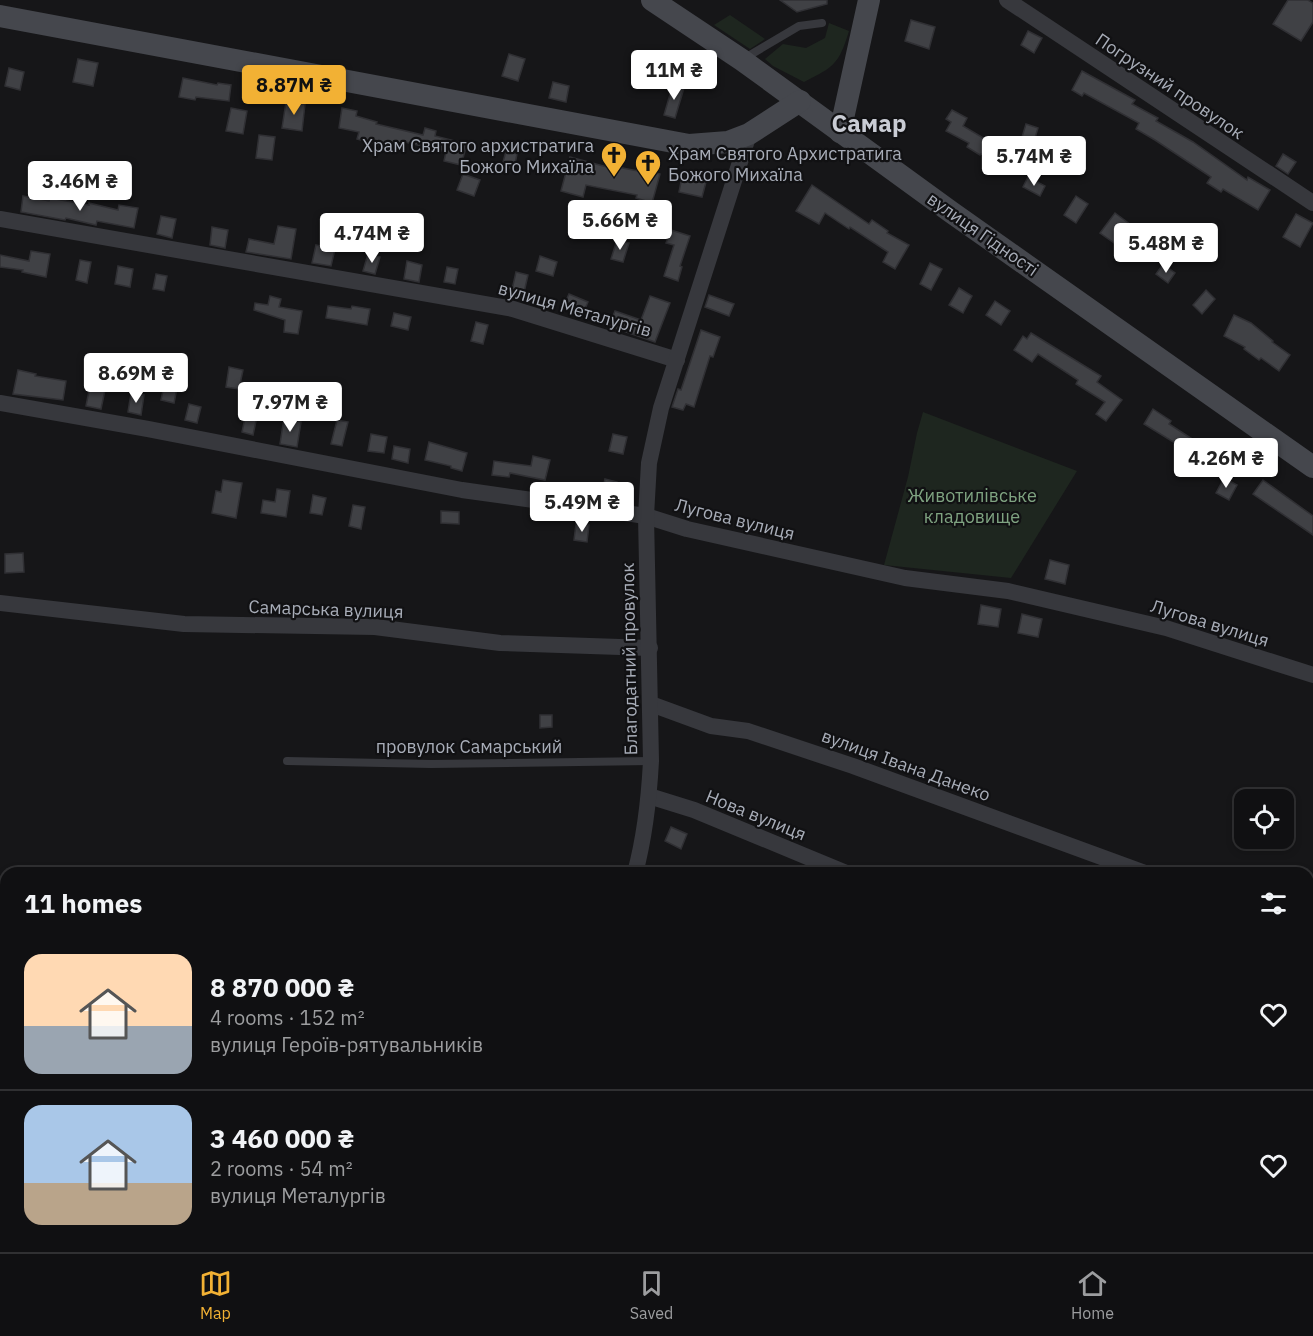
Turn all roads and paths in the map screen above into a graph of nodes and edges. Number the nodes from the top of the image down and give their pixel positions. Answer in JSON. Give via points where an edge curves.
{"nodes":[{"id":1,"x":652,"y":0,"type":"edge"},
{"id":2,"x":869,"y":0,"type":"edge"},
{"id":3,"x":1006,"y":0,"type":"edge"},
{"id":4,"x":0,"y":16,"type":"edge"},
{"id":5,"x":822,"y":23,"type":"dead end"},
{"id":6,"x":742,"y":60,"type":"junction"},
{"id":7,"x":800,"y":101,"type":"junction"},
{"id":8,"x":840,"y":132,"type":"junction"},
{"id":9,"x":749,"y":134,"type":"junction"},
{"id":10,"x":1313,"y":203,"type":"edge"},
{"id":11,"x":0,"y":219,"type":"edge"},
{"id":12,"x":677,"y":360,"type":"junction"},
{"id":13,"x":0,"y":403,"type":"edge"},
{"id":14,"x":1313,"y":467,"type":"edge"},
{"id":15,"x":646,"y":516,"type":"junction"},
{"id":16,"x":0,"y":603,"type":"edge"},
{"id":17,"x":650,"y":648,"type":"junction"},
{"id":18,"x":1313,"y":675,"type":"edge"},
{"id":19,"x":651,"y":704,"type":"junction"},
{"id":20,"x":287,"y":761,"type":"dead end"},
{"id":21,"x":651,"y":761,"type":"junction"},
{"id":22,"x":649,"y":796,"type":"junction"},
{"id":23,"x":637,"y":867,"type":"edge"},
{"id":24,"x":832,"y":867,"type":"edge"},
{"id":25,"x":1129,"y":867,"type":"edge"}],
"edges":[{"from":1,"to":6,"type":"street","name":"вулиця Гідності"},
{"from":2,"to":8,"type":"street"},
{"from":3,"to":10,"type":"street","name":"Погрузний провулок"},
{"from":4,"to":9,"type":"street","via":[[689,145],[712,145]]},
{"from":5,"to":6,"type":"lane","via":[[799,26]]},
{"from":6,"to":7,"type":"street","name":"вулиця Гідності"},
{"from":7,"to":8,"type":"street","name":"вулиця Гідності"},
{"from":7,"to":9,"type":"street"},
{"from":8,"to":14,"type":"street","name":"вулиця Гідності"},
{"from":9,"to":12,"type":"street","name":"Благодатний провулок"},
{"from":11,"to":12,"type":"street","name":"вулиця Металургів","via":[[513,309]]},
{"from":12,"to":15,"type":"street","name":"Благодатний провулок","via":[[649,463]]},
{"from":13,"to":15,"type":"street","name":"Лугова вулиця","via":[[462,490]]},
{"from":15,"to":17,"type":"street","name":"Благодатний провулок"},
{"from":15,"to":18,"type":"street","name":"Лугова вулиця","via":[[687,529],[905,578],[1042,598],[1166,628]]},
{"from":16,"to":17,"type":"street","name":"Самарська вулиця","via":[[184,624],[375,627],[500,643]]},
{"from":17,"to":19,"type":"street","name":"Благодатний провулок"},
{"from":19,"to":21,"type":"street","name":"Благодатний провулок"},
{"from":19,"to":25,"type":"street","name":"вулиця Івана Данеко","via":[[711,726],[748,731],[853,766]]},
{"from":20,"to":21,"type":"lane","name":"провулок Самарський"},
{"from":21,"to":22,"type":"street","name":"Благодатний провулок"},
{"from":22,"to":23,"type":"street","name":"Благодатний провулок"},
{"from":22,"to":24,"type":"street","name":"Нова вулиця","via":[[694,810]]}]}
